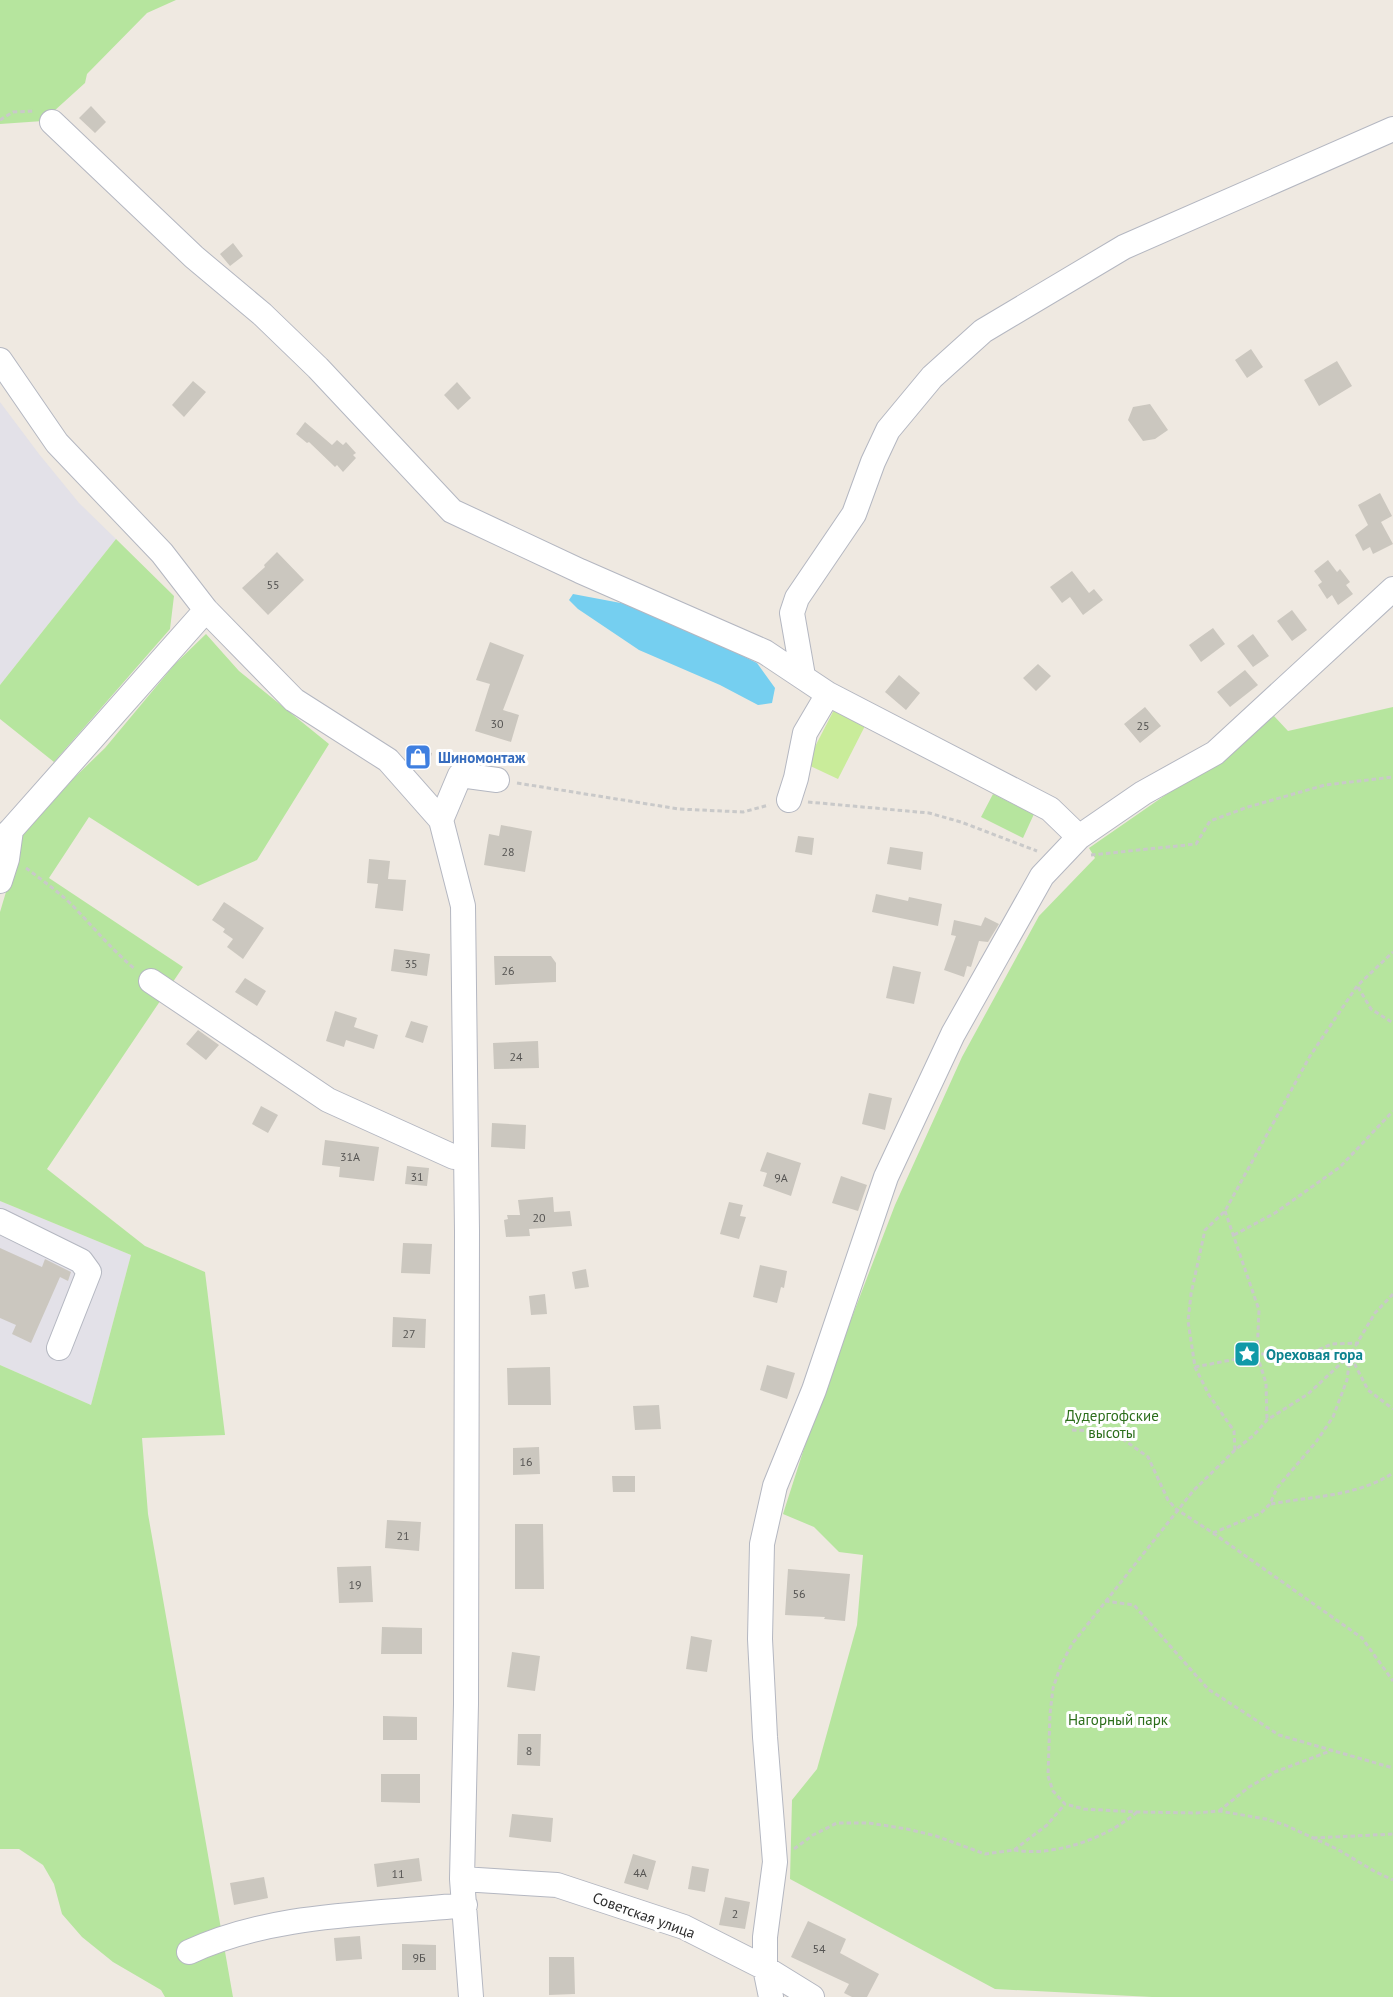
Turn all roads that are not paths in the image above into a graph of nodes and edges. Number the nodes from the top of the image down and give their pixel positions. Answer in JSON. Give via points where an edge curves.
{"nodes":[{"id":1,"x":52,"y":122,"type":"road end"},
{"id":2,"x":1393,"y":129,"type":"edge"},
{"id":3,"x":0,"y":360,"type":"edge"},
{"id":4,"x":1393,"y":589,"type":"edge"},
{"id":5,"x":206,"y":610,"type":"junction"},
{"id":6,"x":803,"y":676,"type":"junction"},
{"id":7,"x":828,"y":694,"type":"junction"},
{"id":8,"x":497,"y":780,"type":"dead end"},
{"id":9,"x":789,"y":800,"type":"dead end"},
{"id":10,"x":441,"y":820,"type":"junction"},
{"id":11,"x":1079,"y":837,"type":"junction"},
{"id":12,"x":5,"y":853,"type":"edge"},
{"id":13,"x":151,"y":981,"type":"road end"},
{"id":14,"x":466,"y":1157,"type":"junction"},
{"id":15,"x":0,"y":1221,"type":"edge"},
{"id":16,"x":59,"y":1348,"type":"dead end"},
{"id":17,"x":462,"y":1879,"type":"junction"},
{"id":18,"x":465,"y":1905,"type":"junction"},
{"id":19,"x":189,"y":1952,"type":"dead end"},
{"id":20,"x":765,"y":1968,"type":"junction"},
{"id":21,"x":471,"y":1997,"type":"edge"},
{"id":22,"x":771,"y":1997,"type":"edge"},
{"id":23,"x":812,"y":1997,"type":"edge"}],
"edges":[{"from":1,"to":6,"type":"street","via":[[318,368],[452,511],[765,652]]},
{"from":2,"to":6,"type":"street","via":[[1124,247],[983,331],[932,377],[888,430],[854,514],[797,598],[792,613]]},
{"from":3,"to":5,"type":"street","via":[[57,443],[162,554]]},
{"from":4,"to":11,"type":"street","via":[[1215,753],[1143,793]]},
{"from":5,"to":10,"type":"street","via":[[294,700],[388,760]]},
{"from":5,"to":12,"type":"street"},
{"from":6,"to":7,"type":"street"},
{"from":7,"to":9,"type":"street","via":[[805,733]]},
{"from":7,"to":11,"type":"street","via":[[1050,809]]},
{"from":8,"to":10,"type":"street","via":[[460,775]]},
{"from":10,"to":14,"type":"street","via":[[463,906]]},
{"from":11,"to":20,"type":"street","via":[[1042,876],[953,1034],[886,1177],[814,1390],[775,1486],[762,1544],[760,1639],[775,1862]]},
{"from":13,"to":14,"type":"street","via":[[328,1100],[454,1157]]},
{"from":14,"to":17,"type":"street"},
{"from":15,"to":16,"type":"street","via":[[81,1262],[89,1272]]},
{"from":17,"to":18,"type":"street"},
{"from":17,"to":20,"type":"street","name":"Советская улица","via":[[557,1885],[684,1927]]},
{"from":18,"to":19,"type":"street","via":[[299,1919],[211,1942]]},
{"from":18,"to":21,"type":"street"},
{"from":20,"to":22,"type":"street"},
{"from":20,"to":23,"type":"street","name":"Советская улица"}]}
